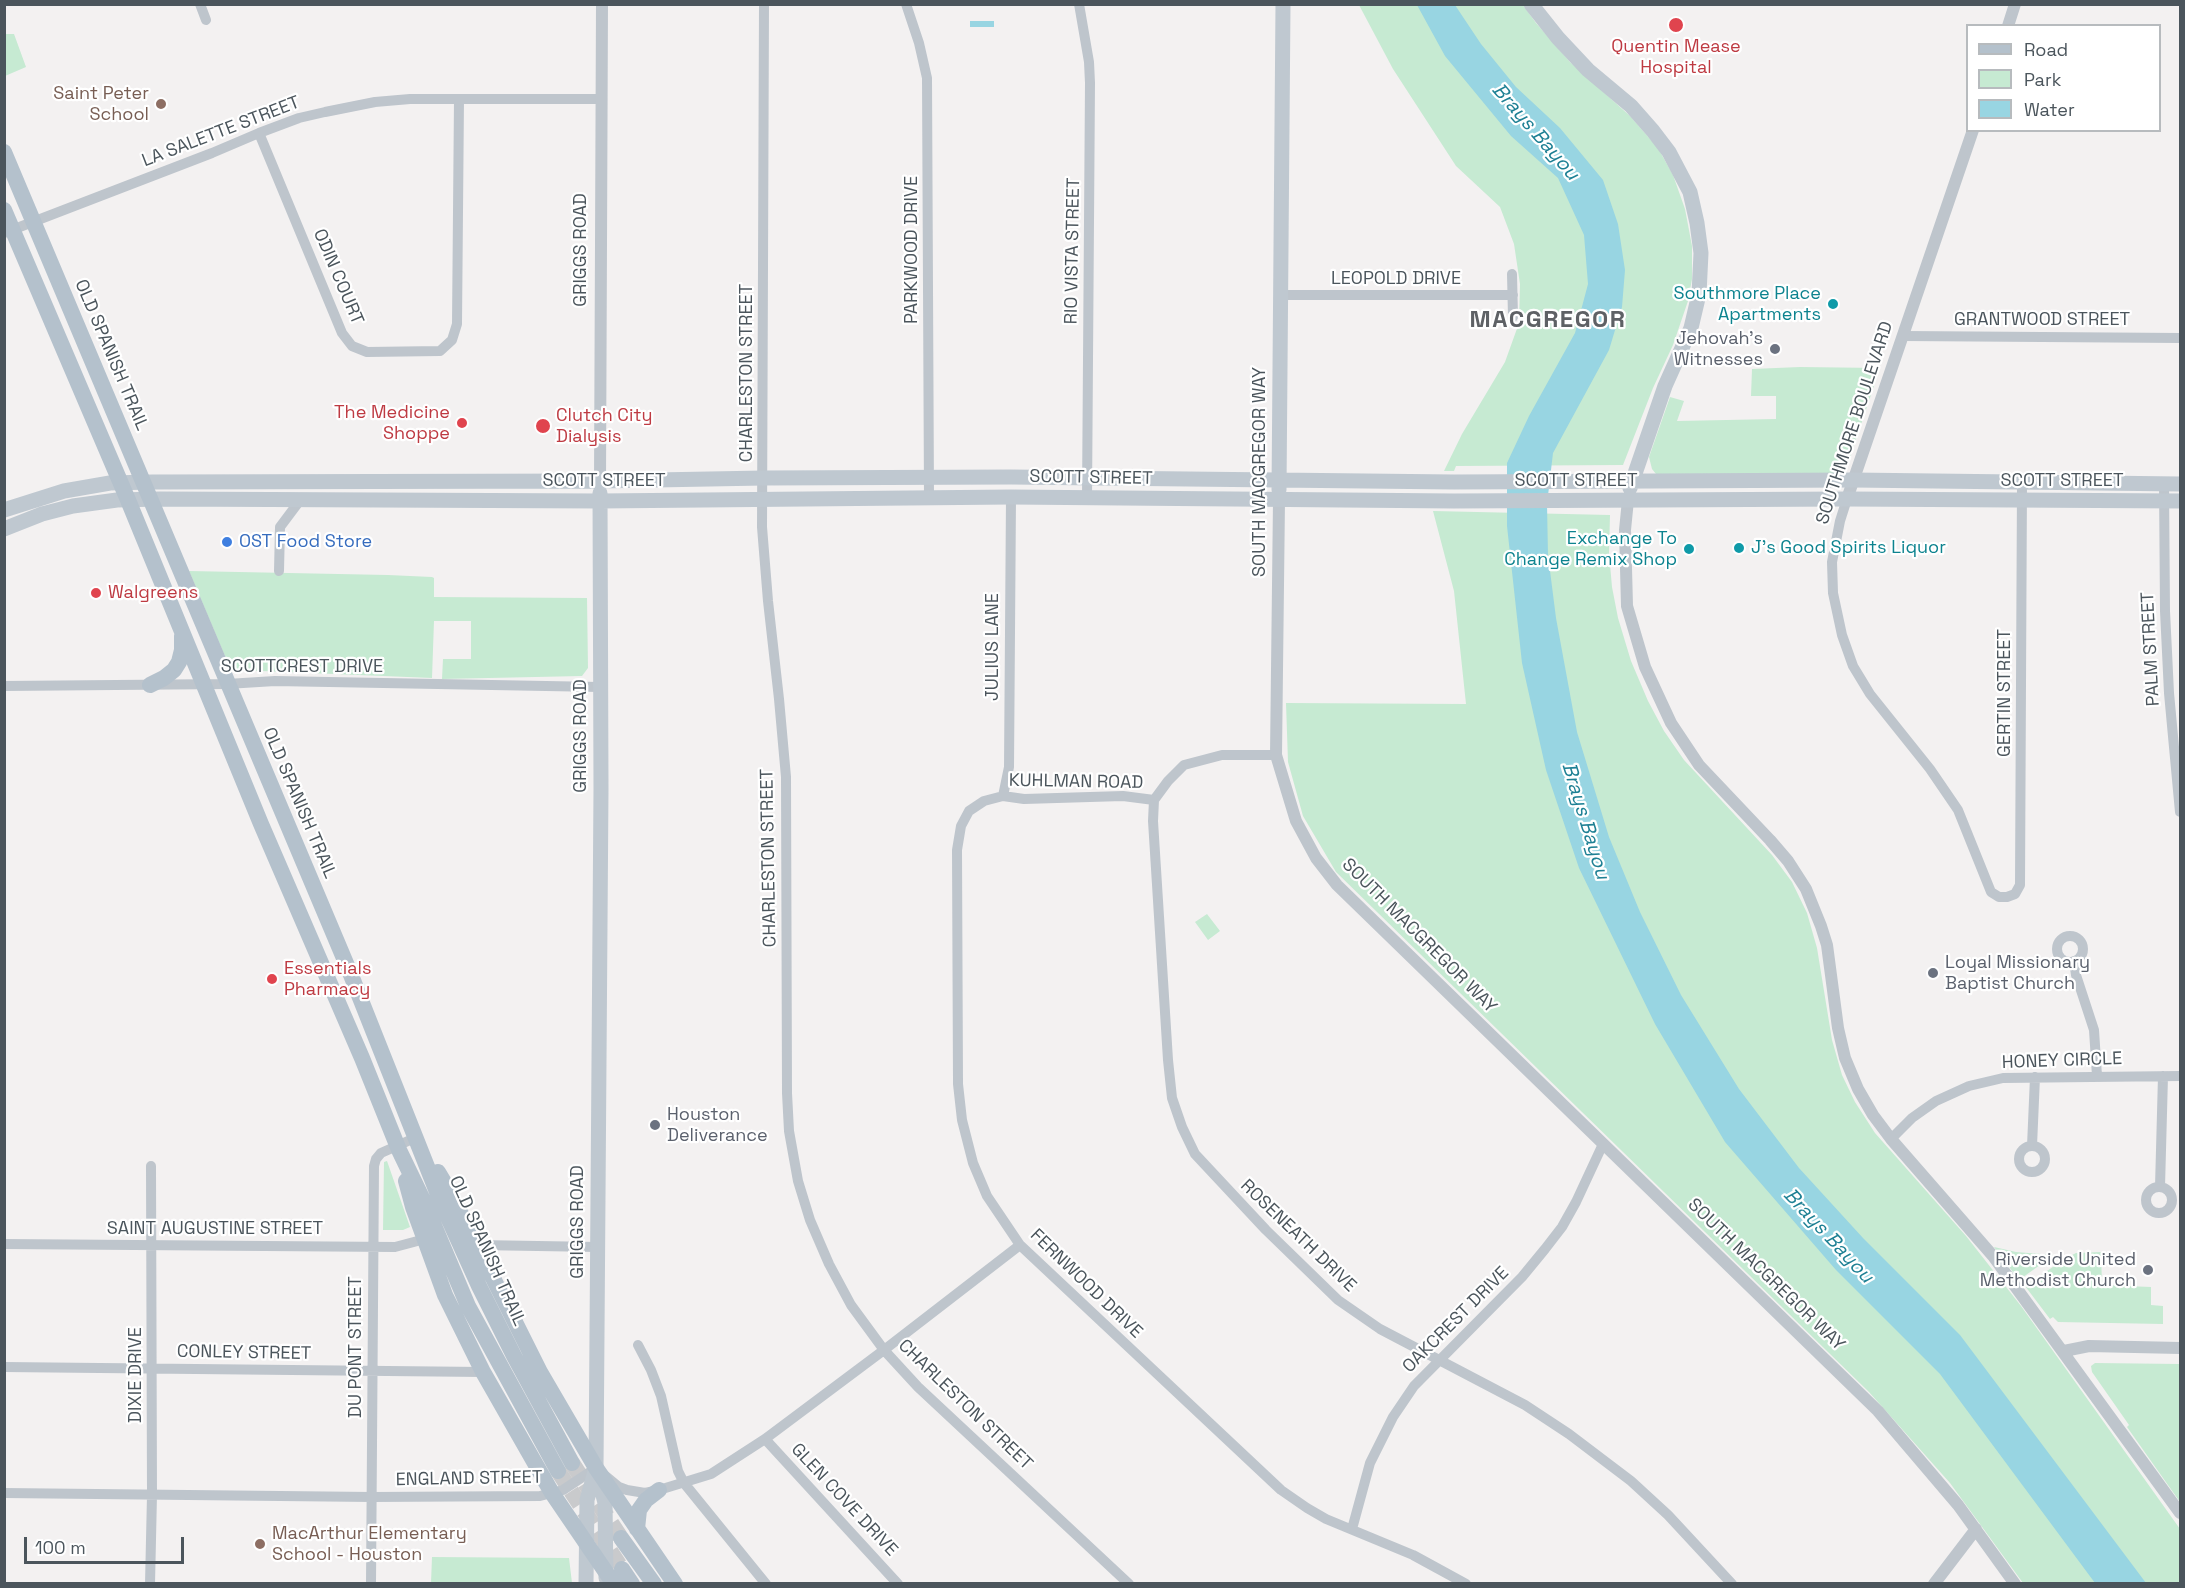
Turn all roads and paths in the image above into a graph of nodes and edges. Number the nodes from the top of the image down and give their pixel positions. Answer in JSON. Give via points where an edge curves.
{"nodes":[{"id":1,"x":200,"y":4,"type":"edge"},
{"id":2,"x":602,"y":4,"type":"edge"},
{"id":3,"x":764,"y":4,"type":"edge"},
{"id":4,"x":906,"y":4,"type":"edge"},
{"id":5,"x":1079,"y":4,"type":"edge"},
{"id":6,"x":1283,"y":4,"type":"edge"},
{"id":7,"x":1531,"y":4,"type":"edge"},
{"id":8,"x":2015,"y":4,"type":"edge"},
{"id":9,"x":206,"y":20,"type":"dead end"},
{"id":10,"x":2009,"y":24,"type":"edge"},
{"id":11,"x":459,"y":99,"type":"junction"},
{"id":12,"x":602,"y":99,"type":"junction"},
{"id":13,"x":1972,"y":132,"type":"edge"},
{"id":14,"x":259,"y":133,"type":"junction"},
{"id":15,"x":4,"y":152,"type":"edge"},
{"id":16,"x":4,"y":210,"type":"edge"},
{"id":17,"x":34,"y":221,"type":"junction"},
{"id":18,"x":9,"y":231,"type":"edge"},
{"id":19,"x":1512,"y":274,"type":"dead end"},
{"id":20,"x":1280,"y":295,"type":"junction"},
{"id":21,"x":1513,"y":296,"type":"junction"},
{"id":22,"x":1513,"y":317,"type":"dead end"},
{"id":23,"x":1904,"y":336,"type":"junction"},
{"id":24,"x":2181,"y":338,"type":"edge"},
{"id":25,"x":92,"y":359,"type":"junction"},
{"id":26,"x":73,"y":370,"type":"junction"},
{"id":27,"x":764,"y":478,"type":"junction"},
{"id":28,"x":929,"y":478,"type":"junction"},
{"id":29,"x":1087,"y":478,"type":"junction"},
{"id":30,"x":1279,"y":480,"type":"junction"},
{"id":31,"x":1853,"y":480,"type":"junction"},
{"id":32,"x":600,"y":481,"type":"junction"},
{"id":33,"x":1631,"y":481,"type":"junction"},
{"id":34,"x":143,"y":482,"type":"junction"},
{"id":35,"x":300,"y":482,"type":"junction"},
{"id":36,"x":121,"y":483,"type":"junction"},
{"id":37,"x":2022,"y":483,"type":"junction"},
{"id":38,"x":2164,"y":484,"type":"junction"},
{"id":39,"x":2181,"y":484,"type":"edge"},
{"id":40,"x":1011,"y":497,"type":"junction"},
{"id":41,"x":929,"y":498,"type":"junction"},
{"id":42,"x":1087,"y":498,"type":"junction"},
{"id":43,"x":301,"y":499,"type":"junction"},
{"id":44,"x":763,"y":499,"type":"junction"},
{"id":45,"x":1847,"y":499,"type":"junction"},
{"id":46,"x":128,"y":500,"type":"junction"},
{"id":47,"x":150,"y":500,"type":"junction"},
{"id":48,"x":1280,"y":500,"type":"junction"},
{"id":49,"x":1628,"y":500,"type":"junction"},
{"id":50,"x":600,"y":501,"type":"junction"},
{"id":51,"x":2022,"y":501,"type":"junction"},
{"id":52,"x":2164,"y":501,"type":"junction"},
{"id":53,"x":2181,"y":501,"type":"edge"},
{"id":54,"x":4,"y":510,"type":"edge"},
{"id":55,"x":4,"y":529,"type":"edge"},
{"id":56,"x":279,"y":571,"type":"dead end"},
{"id":57,"x":182,"y":632,"type":"junction"},
{"id":58,"x":203,"y":684,"type":"junction"},
{"id":59,"x":227,"y":684,"type":"junction"},
{"id":60,"x":150,"y":685,"type":"junction"},
{"id":61,"x":4,"y":686,"type":"edge"},
{"id":62,"x":600,"y":687,"type":"junction"},
{"id":63,"x":1276,"y":755,"type":"junction"},
{"id":64,"x":1003,"y":796,"type":"junction"},
{"id":65,"x":1154,"y":800,"type":"junction"},
{"id":66,"x":969,"y":810,"type":"joint"},
{"id":67,"x":2181,"y":813,"type":"edge"},
{"id":68,"x":284,"y":816,"type":"junction"},
{"id":69,"x":261,"y":824,"type":"junction"},
{"id":70,"x":2007,"y":897,"type":"joint"},
{"id":71,"x":344,"y":959,"type":"junction"},
{"id":72,"x":2074,"y":961,"type":"dead end"},
{"id":73,"x":323,"y":969,"type":"junction"},
{"id":74,"x":2097,"y":1076,"type":"junction"},
{"id":75,"x":2163,"y":1076,"type":"junction"},
{"id":76,"x":2181,"y":1076,"type":"edge"},
{"id":77,"x":2035,"y":1077,"type":"junction"},
{"id":78,"x":418,"y":1139,"type":"junction"},
{"id":79,"x":1891,"y":1139,"type":"junction"},
{"id":80,"x":1603,"y":1144,"type":"junction"},
{"id":81,"x":2032,"y":1146,"type":"dead end"},
{"id":82,"x":398,"y":1147,"type":"junction"},
{"id":83,"x":151,"y":1166,"type":"dead end"},
{"id":84,"x":2160,"y":1187,"type":"dead end"},
{"id":85,"x":425,"y":1239,"type":"junction"},
{"id":86,"x":4,"y":1244,"type":"edge"},
{"id":87,"x":152,"y":1245,"type":"junction"},
{"id":88,"x":477,"y":1245,"type":"junction"},
{"id":89,"x":1020,"y":1245,"type":"junction"},
{"id":90,"x":372,"y":1247,"type":"junction"},
{"id":91,"x":598,"y":1247,"type":"junction"},
{"id":92,"x":638,"y":1344,"type":"dead end"},
{"id":93,"x":2181,"y":1348,"type":"edge"},
{"id":94,"x":884,"y":1350,"type":"junction"},
{"id":95,"x":2064,"y":1350,"type":"junction"},
{"id":96,"x":1440,"y":1361,"type":"junction"},
{"id":97,"x":4,"y":1367,"type":"edge"},
{"id":98,"x":152,"y":1368,"type":"junction"},
{"id":99,"x":373,"y":1371,"type":"junction"},
{"id":100,"x":483,"y":1372,"type":"junction"},
{"id":101,"x":765,"y":1439,"type":"junction"},
{"id":102,"x":596,"y":1468,"type":"junction"},
{"id":103,"x":684,"y":1483,"type":"junction"},
{"id":104,"x":659,"y":1490,"type":"junction"},
{"id":105,"x":4,"y":1493,"type":"edge"},
{"id":106,"x":552,"y":1493,"type":"junction"},
{"id":107,"x":152,"y":1495,"type":"junction"},
{"id":108,"x":372,"y":1497,"type":"junction"},
{"id":109,"x":2181,"y":1513,"type":"edge"},
{"id":110,"x":637,"y":1529,"type":"junction"},
{"id":111,"x":1352,"y":1529,"type":"junction"},
{"id":112,"x":1976,"y":1529,"type":"junction"},
{"id":113,"x":621,"y":1538,"type":"tunnel mouth"},
{"id":114,"x":587,"y":1545,"type":"junction"},
{"id":115,"x":612,"y":1577,"type":"edge"},
{"id":116,"x":150,"y":1584,"type":"edge"},
{"id":117,"x":371,"y":1584,"type":"edge"},
{"id":118,"x":586,"y":1584,"type":"edge"},
{"id":119,"x":632,"y":1584,"type":"edge"},
{"id":120,"x":654,"y":1584,"type":"edge"},
{"id":121,"x":675,"y":1584,"type":"edge"},
{"id":122,"x":766,"y":1584,"type":"edge"},
{"id":123,"x":898,"y":1584,"type":"edge"},
{"id":124,"x":1129,"y":1584,"type":"edge"},
{"id":125,"x":1466,"y":1584,"type":"edge"},
{"id":126,"x":1732,"y":1584,"type":"edge"},
{"id":127,"x":1934,"y":1584,"type":"edge"},
{"id":128,"x":2015,"y":1584,"type":"edge"}],
"edges":[{"from":1,"to":9,"type":"street"},
{"from":2,"to":12,"type":"street","name":"GRIGGS ROAD"},
{"from":3,"to":27,"type":"street","name":"CHARLESTON STREET"},
{"from":4,"to":28,"type":"street","name":"PARKWOOD DRIVE","via":[[927,78]]},
{"from":5,"to":29,"type":"street","name":"RIO VISTA STREET","via":[[1090,83]]},
{"from":6,"to":20,"type":"main road","name":"SOUTH MACGREGOR WAY"},
{"from":7,"to":33,"type":"main road","via":[[1588,70],[1631,106],[1669,152],[1690,192],[1697,223],[1701,253],[1699,294],[1691,328],[1665,386]]},
{"from":8,"to":10,"type":"street"},
{"from":11,"to":12,"type":"street","name":"LA SALETTE STREET"},
{"from":11,"to":14,"type":"street","name":"LA SALETTE STREET","via":[[375,102],[299,118]]},
{"from":11,"to":14,"type":"street","name":"ODIN COURT","via":[[457,324],[452,340],[440,351],[367,352],[352,346],[342,333]]},
{"from":12,"to":32,"type":"street","name":"GRIGGS ROAD"},
{"from":13,"to":23,"type":"street","name":"SOUTHMORE BOULEVARD"},
{"from":14,"to":17,"type":"street","name":"LA SALETTE STREET"},
{"from":15,"to":17,"type":"main road","name":"OLD SPANISH TRAIL"},
{"from":16,"to":18,"type":"main road","name":"OLD SPANISH TRAIL"},
{"from":17,"to":18,"type":"street","name":"LA SALETTE STREET"},
{"from":17,"to":25,"type":"main road","name":"OLD SPANISH TRAIL"},
{"from":18,"to":26,"type":"main road","name":"OLD SPANISH TRAIL"},
{"from":19,"to":21,"type":"street"},
{"from":20,"to":21,"type":"street","name":"LEOPOLD DRIVE"},
{"from":20,"to":30,"type":"main road","name":"SOUTH MACGREGOR WAY"},
{"from":21,"to":22,"type":"street"},
{"from":23,"to":24,"type":"street","name":"GRANTWOOD STREET"},
{"from":23,"to":31,"type":"street","name":"SOUTHMORE BOULEVARD"},
{"from":25,"to":26,"type":"main road"},
{"from":25,"to":34,"type":"main road","name":"OLD SPANISH TRAIL"},
{"from":26,"to":36,"type":"main road","name":"OLD SPANISH TRAIL"},
{"from":27,"to":28,"type":"main road","name":"SCOTT STREET"},
{"from":27,"to":32,"type":"main road","name":"SCOTT STREET"},
{"from":27,"to":44,"type":"street","name":"CHARLESTON STREET"},
{"from":28,"to":29,"type":"main road","name":"SCOTT STREET"},
{"from":28,"to":41,"type":"street","name":"PARKWOOD DRIVE"},
{"from":29,"to":30,"type":"main road","name":"SCOTT STREET"},
{"from":29,"to":42,"type":"street","name":"RIO VISTA STREET"},
{"from":30,"to":33,"type":"main road","name":"SCOTT STREET"},
{"from":30,"to":48,"type":"main road","name":"SOUTH MACGREGOR WAY"},
{"from":31,"to":33,"type":"main road","name":"SCOTT STREET"},
{"from":31,"to":37,"type":"main road","name":"SCOTT STREET"},
{"from":31,"to":45,"type":"street","name":"SOUTHMORE BOULEVARD"},
{"from":32,"to":35,"type":"main road","name":"SCOTT STREET"},
{"from":32,"to":50,"type":"main road","name":"GRIGGS ROAD"},
{"from":33,"to":49,"type":"main road"},
{"from":34,"to":35,"type":"main road","name":"SCOTT STREET"},
{"from":34,"to":36,"type":"main road","name":"SCOTT STREET"},
{"from":34,"to":47,"type":"main road","name":"OLD SPANISH TRAIL"},
{"from":35,"to":43,"type":"main road"},
{"from":36,"to":46,"type":"main road","name":"OLD SPANISH TRAIL"},
{"from":36,"to":54,"type":"main road","name":"SCOTT STREET","via":[[64,491]]},
{"from":37,"to":38,"type":"main road","name":"SCOTT STREET"},
{"from":37,"to":51,"type":"street","name":"GERTIN STREET"},
{"from":38,"to":39,"type":"main road","name":"SCOTT STREET"},
{"from":38,"to":52,"type":"street","name":"PALM STREET"},
{"from":40,"to":41,"type":"main road","name":"SCOTT STREET"},
{"from":40,"to":42,"type":"main road","name":"SCOTT STREET"},
{"from":40,"to":64,"type":"street","name":"JULIUS LANE","via":[[1009,766]]},
{"from":41,"to":44,"type":"main road","name":"SCOTT STREET"},
{"from":42,"to":48,"type":"main road","name":"SCOTT STREET"},
{"from":43,"to":47,"type":"main road","name":"SCOTT STREET"},
{"from":43,"to":50,"type":"main road","name":"SCOTT STREET"},
{"from":43,"to":56,"type":"street","via":[[280,527]]},
{"from":44,"to":50,"type":"main road","name":"SCOTT STREET"},
{"from":44,"to":94,"type":"street","name":"CHARLESTON STREET","via":[[768,601],[786,777],[789,1131],[798,1181],[829,1264],[851,1305]]},
{"from":45,"to":49,"type":"main road","name":"SCOTT STREET"},
{"from":45,"to":51,"type":"main road","name":"SCOTT STREET"},
{"from":45,"to":70,"type":"street","name":"SOUTHMORE BOULEVARD","via":[[1832,562],[1833,593],[1853,666],[1958,810],[1990,892]]},
{"from":46,"to":47,"type":"main road","name":"SCOTT STREET"},
{"from":46,"to":55,"type":"main road","name":"SCOTT STREET","via":[[73,506]]},
{"from":46,"to":57,"type":"main road","name":"OLD SPANISH TRAIL"},
{"from":47,"to":59,"type":"main road","name":"OLD SPANISH TRAIL"},
{"from":48,"to":49,"type":"main road","name":"SCOTT STREET"},
{"from":48,"to":63,"type":"street","name":"SOUTH MACGREGOR WAY"},
{"from":49,"to":79,"type":"street","via":[[1624,542],[1627,606],[1655,692],[1699,765],[1776,847],[1806,889],[1827,945],[1845,1058],[1873,1115]]},
{"from":50,"to":62,"type":"main road","name":"GRIGGS ROAD"},
{"from":51,"to":52,"type":"main road","name":"SCOTT STREET"},
{"from":51,"to":70,"type":"street","name":"GERTIN STREET","via":[[2020,885],[2015,894]]},
{"from":52,"to":53,"type":"main road","name":"SCOTT STREET"},
{"from":52,"to":67,"type":"street","name":"PALM STREET","via":[[2169,693]]},
{"from":57,"to":58,"type":"main road","name":"OLD SPANISH TRAIL"},
{"from":57,"to":60,"type":"main road","via":[[179,662],[164,678]]},
{"from":58,"to":59,"type":"street","name":"SCOTTCREST DRIVE"},
{"from":58,"to":60,"type":"street","name":"SCOTTCREST DRIVE"},
{"from":58,"to":69,"type":"main road","name":"OLD SPANISH TRAIL"},
{"from":59,"to":62,"type":"street","name":"SCOTTCREST DRIVE","via":[[275,681]]},
{"from":59,"to":68,"type":"main road","name":"OLD SPANISH TRAIL"},
{"from":60,"to":61,"type":"street","name":"SCOTTCREST DRIVE"},
{"from":62,"to":91,"type":"main road","name":"GRIGGS ROAD"},
{"from":63,"to":65,"type":"street","name":"KUHLMAN ROAD","via":[[1222,755],[1184,765]]},
{"from":63,"to":80,"type":"street","name":"SOUTH MACGREGOR WAY","via":[[1296,821],[1316,858],[1337,885]]},
{"from":64,"to":65,"type":"street","name":"KUHLMAN ROAD","via":[[1123,796]]},
{"from":64,"to":66,"type":"street","name":"KUHLMAN ROAD"},
{"from":65,"to":96,"type":"street","name":"ROSENEATH DRIVE","via":[[1168,1060],[1172,1098],[1182,1127],[1196,1154],[1218,1180],[1338,1300],[1380,1329]]},
{"from":66,"to":89,"type":"street","name":"FERNWOOD DRIVE","via":[[961,826],[957,850],[958,1084],[962,1120],[987,1197]]},
{"from":68,"to":69,"type":"main road"},
{"from":68,"to":71,"type":"main road","name":"OLD SPANISH TRAIL"},
{"from":69,"to":73,"type":"main road","name":"OLD SPANISH TRAIL"},
{"from":71,"to":73,"type":"main road"},
{"from":71,"to":78,"type":"main road","name":"OLD SPANISH TRAIL"},
{"from":72,"to":74,"type":"street","via":[[2094,1030]]},
{"from":73,"to":82,"type":"main road","name":"OLD SPANISH TRAIL"},
{"from":74,"to":75,"type":"street","name":"HONEY CIRCLE"},
{"from":74,"to":77,"type":"street","name":"HONEY CIRCLE"},
{"from":75,"to":76,"type":"street","name":"HONEY CIRCLE"},
{"from":75,"to":84,"type":"street"},
{"from":77,"to":79,"type":"street","name":"HONEY CIRCLE","via":[[2003,1078],[1969,1086],[1936,1101]]},
{"from":77,"to":81,"type":"street"},
{"from":78,"to":82,"type":"street","name":"DU PONT STREET"},
{"from":78,"to":82,"type":"main road","name":"OLD SPANISH TRAIL","via":[[441,1202],[565,1467],[468,1306]]},
{"from":78,"to":88,"type":"main road"},
{"from":79,"to":95,"type":"street","via":[[1993,1256]]},
{"from":80,"to":96,"type":"street","name":"OAKCREST DRIVE","via":[[1562,1227],[1522,1277]]},
{"from":80,"to":112,"type":"street","name":"SOUTH MACGREGOR WAY","via":[[1878,1411]]},
{"from":82,"to":85,"type":"main road"},
{"from":82,"to":90,"type":"street","name":"DU PONT STREET","via":[[376,1159]]},
{"from":83,"to":87,"type":"street","name":"DIXIE DRIVE"},
{"from":85,"to":90,"type":"street","name":"SAINT AUGUSTINE STREET","via":[[405,1246]]},
{"from":85,"to":100,"type":"main road","via":[[445,1295]]},
{"from":86,"to":87,"type":"street","name":"SAINT AUGUSTINE STREET"},
{"from":87,"to":90,"type":"street","name":"SAINT AUGUSTINE STREET"},
{"from":87,"to":98,"type":"street","name":"DIXIE DRIVE"},
{"from":88,"to":91,"type":"street"},
{"from":88,"to":102,"type":"main road","via":[[540,1372]]},
{"from":89,"to":94,"type":"street"},
{"from":89,"to":111,"type":"street","name":"FERNWOOD DRIVE","via":[[1281,1490],[1307,1508]]},
{"from":90,"to":99,"type":"street","name":"DU PONT STREET"},
{"from":91,"to":102,"type":"main road","name":"GRIGGS ROAD"},
{"from":92,"to":103,"type":"street","via":[[661,1396]]},
{"from":93,"to":95,"type":"street","via":[[2089,1346]]},
{"from":94,"to":101,"type":"street"},
{"from":94,"to":124,"type":"street","name":"CHARLESTON STREET","via":[[918,1387]]},
{"from":95,"to":109,"type":"street"},
{"from":96,"to":111,"type":"street","name":"OAKCREST DRIVE","via":[[1414,1386],[1381,1439],[1370,1463]]},
{"from":96,"to":126,"type":"street","name":"ROSENEATH DRIVE","via":[[1525,1405],[1600,1457],[1668,1515]]},
{"from":97,"to":98,"type":"street","name":"CONLEY STREET"},
{"from":98,"to":99,"type":"street","name":"CONLEY STREET"},
{"from":98,"to":107,"type":"street","name":"DIXIE DRIVE"},
{"from":99,"to":100,"type":"street","name":"CONLEY STREET"},
{"from":99,"to":108,"type":"street","name":"DU PONT STREET"},
{"from":100,"to":106,"type":"main road"},
{"from":101,"to":103,"type":"street","via":[[711,1474]]},
{"from":101,"to":123,"type":"street","name":"GLEN COVE DRIVE"},
{"from":102,"to":104,"type":"street","via":[[627,1490]]},
{"from":102,"to":106,"type":"street","name":"ENGLAND STREET"},
{"from":102,"to":110,"type":"main road"},
{"from":102,"to":114,"type":"main road","name":"GRIGGS ROAD","via":[[587,1500]]},
{"from":102,"to":115,"type":"main road","name":"GRIGGS ROAD","via":[[605,1503]]},
{"from":103,"to":104,"type":"street"},
{"from":103,"to":122,"type":"street"},
{"from":104,"to":110,"type":"main road","via":[[639,1510]]},
{"from":105,"to":107,"type":"street","name":"ENGLAND STREET"},
{"from":106,"to":108,"type":"street","name":"ENGLAND STREET"},
{"from":106,"to":114,"type":"main road"},
{"from":107,"to":108,"type":"street","name":"ENGLAND STREET"},
{"from":107,"to":116,"type":"street","name":"DIXIE DRIVE"},
{"from":108,"to":117,"type":"street","name":"DU PONT STREET"},
{"from":110,"to":121,"type":"main road"},
{"from":111,"to":125,"type":"street","name":"FERNWOOD DRIVE","via":[[1413,1555]]},
{"from":112,"to":127,"type":"street"},
{"from":112,"to":128,"type":"street","name":"SOUTH MACGREGOR WAY"},
{"from":113,"to":120,"type":"main road"},
{"from":114,"to":115,"type":"main road"},
{"from":114,"to":118,"type":"main road","name":"GRIGGS ROAD"},
{"from":115,"to":119,"type":"main road"}]}
